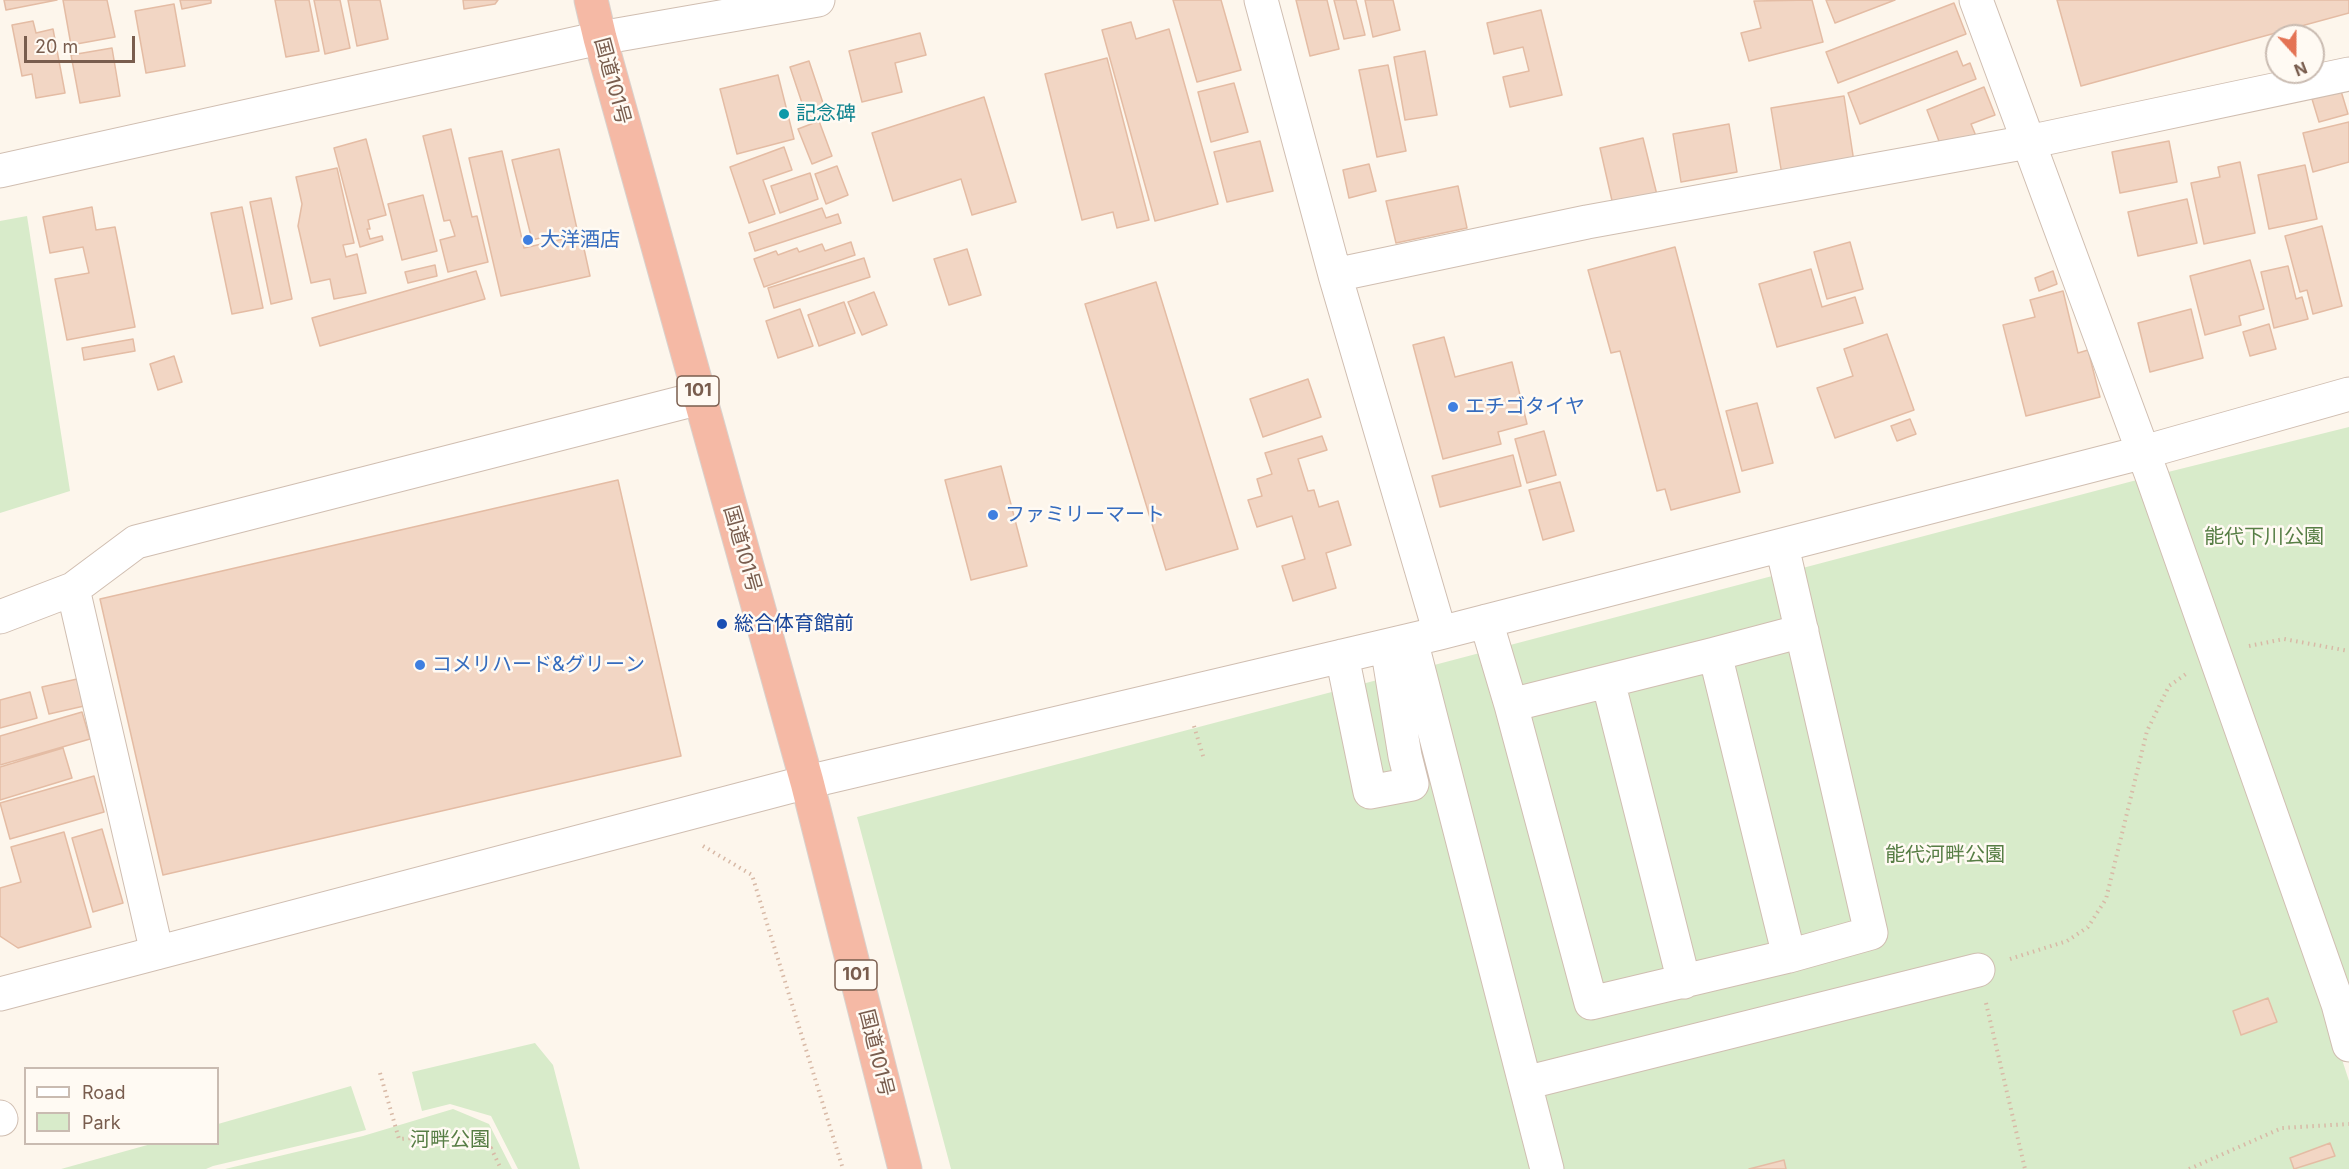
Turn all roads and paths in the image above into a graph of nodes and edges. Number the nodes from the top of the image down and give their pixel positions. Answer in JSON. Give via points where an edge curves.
{"nodes":[{"id":1,"x":591,"y":0,"type":"edge"},
{"id":2,"x":818,"y":0,"type":"edge"},
{"id":3,"x":1261,"y":0,"type":"edge"},
{"id":4,"x":1976,"y":0,"type":"edge"},
{"id":5,"x":600,"y":38,"type":"junction"},
{"id":6,"x":2349,"y":74,"type":"edge"},
{"id":7,"x":2028,"y":142,"type":"junction"},
{"id":8,"x":0,"y":171,"type":"edge"},
{"id":9,"x":1335,"y":274,"type":"junction"},
{"id":10,"x":2349,"y":394,"type":"edge"},
{"id":11,"x":700,"y":398,"type":"junction"},
{"id":12,"x":2144,"y":452,"type":"junction"},
{"id":13,"x":1782,"y":546,"type":"junction"},
{"id":14,"x":73,"y":589,"type":"junction"},
{"id":15,"x":0,"y":617,"type":"edge"},
{"id":16,"x":1486,"y":621,"type":"junction"},
{"id":17,"x":1802,"y":630,"type":"junction"},
{"id":18,"x":1413,"y":640,"type":"junction"},
{"id":19,"x":2349,"y":651,"type":"edge"},
{"id":20,"x":2214,"y":653,"type":"junction"},
{"id":21,"x":1715,"y":654,"type":"junction"},
{"id":22,"x":1342,"y":656,"type":"junction"},
{"id":23,"x":1608,"y":681,"type":"junction"},
{"id":24,"x":1510,"y":705,"type":"junction"},
{"id":25,"x":807,"y":782,"type":"junction"},
{"id":26,"x":701,"y":846,"type":"dead end"},
{"id":27,"x":157,"y":954,"type":"junction"},
{"id":28,"x":1789,"y":956,"type":"junction"},
{"id":29,"x":1978,"y":970,"type":"junction"},
{"id":30,"x":1684,"y":982,"type":"junction"},
{"id":31,"x":0,"y":994,"type":"edge"},
{"id":32,"x":2349,"y":1045,"type":"edge"},
{"id":33,"x":380,"y":1073,"type":"dead end"},
{"id":34,"x":1525,"y":1083,"type":"junction"},
{"id":35,"x":2349,"y":1124,"type":"edge"},
{"id":36,"x":501,"y":1169,"type":"edge"},
{"id":37,"x":843,"y":1169,"type":"edge"},
{"id":38,"x":904,"y":1169,"type":"edge"},
{"id":39,"x":1546,"y":1169,"type":"edge"},
{"id":40,"x":2025,"y":1169,"type":"edge"},
{"id":41,"x":2189,"y":1169,"type":"edge"}],
"edges":[{"from":1,"to":5,"type":"highway","name":"国道101号","number":"101"},
{"from":2,"to":5,"type":"street"},
{"from":3,"to":9,"type":"street"},
{"from":4,"to":7,"type":"street"},
{"from":5,"to":8,"type":"street"},
{"from":5,"to":11,"type":"highway","name":"国道101号","number":"101"},
{"from":6,"to":7,"type":"street"},
{"from":7,"to":9,"type":"street","via":[[1587,222]]},
{"from":7,"to":12,"type":"street"},
{"from":9,"to":18,"type":"street"},
{"from":10,"to":12,"type":"street"},
{"from":11,"to":14,"type":"street","via":[[136,542]]},
{"from":11,"to":25,"type":"highway","name":"国道101号","number":"101"},
{"from":12,"to":13,"type":"street"},
{"from":12,"to":20,"type":"street"},
{"from":13,"to":16,"type":"street"},
{"from":13,"to":17,"type":"street"},
{"from":14,"to":15,"type":"street"},
{"from":14,"to":27,"type":"street"},
{"from":16,"to":18,"type":"street"},
{"from":16,"to":24,"type":"street"},
{"from":17,"to":21,"type":"street"},
{"from":17,"to":28,"type":"street","via":[[1871,933]]},
{"from":18,"to":22,"type":"street"},
{"from":18,"to":22,"type":"street","via":[[1405,756],[1412,784],[1370,792]]},
{"from":18,"to":34,"type":"street"},
{"from":19,"to":20,"type":"path","via":[[2284,639]]},
{"from":20,"to":29,"type":"path","via":[[2169,686],[2147,731],[2106,899],[2088,927],[2067,940]]},
{"from":20,"to":32,"type":"street"},
{"from":21,"to":23,"type":"street"},
{"from":21,"to":28,"type":"street"},
{"from":22,"to":25,"type":"street"},
{"from":23,"to":24,"type":"street"},
{"from":23,"to":30,"type":"street"},
{"from":24,"to":30,"type":"street","via":[[1591,1003]]},
{"from":25,"to":27,"type":"street"},
{"from":25,"to":38,"type":"highway","name":"国道101号","number":"101"},
{"from":26,"to":37,"type":"path","via":[[752,875]]},
{"from":27,"to":31,"type":"street"},
{"from":28,"to":30,"type":"street"},
{"from":29,"to":34,"type":"street"},
{"from":29,"to":40,"type":"path"},
{"from":33,"to":36,"type":"path","via":[[399,1139],[441,1136],[491,1148]]},
{"from":34,"to":39,"type":"street"},
{"from":35,"to":41,"type":"path","via":[[2282,1128]]}]}
